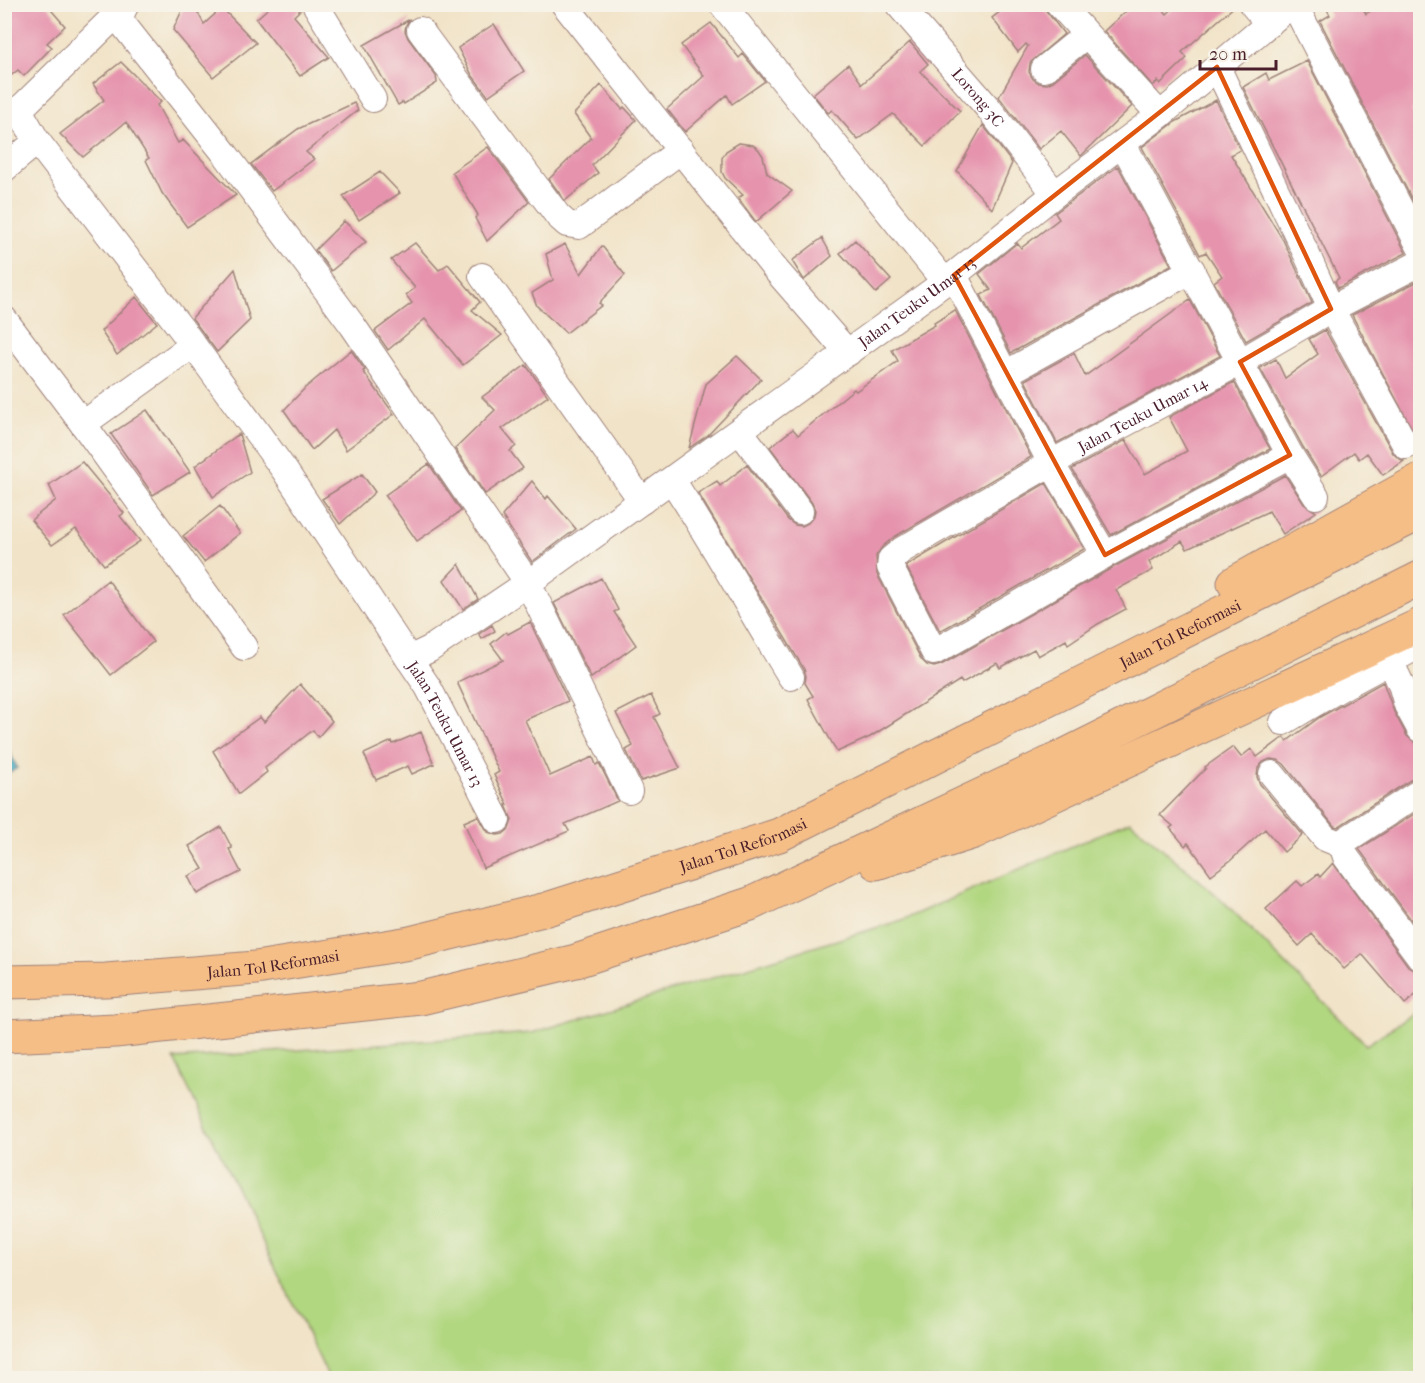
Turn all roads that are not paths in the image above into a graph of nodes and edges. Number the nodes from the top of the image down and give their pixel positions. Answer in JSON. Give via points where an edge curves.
{"nodes":[{"id":1,"x":315,"y":4,"type":"edge"},
{"id":2,"x":564,"y":4,"type":"edge"},
{"id":3,"x":722,"y":4,"type":"edge"},
{"id":4,"x":898,"y":4,"type":"edge"},
{"id":5,"x":1059,"y":4,"type":"edge"},
{"id":6,"x":1252,"y":4,"type":"edge"},
{"id":7,"x":1293,"y":4,"type":"edge"},
{"id":8,"x":124,"y":12,"type":"edge"},
{"id":9,"x":1269,"y":24,"type":"junction"},
{"id":10,"x":420,"y":30,"type":"dead end"},
{"id":11,"x":1086,"y":34,"type":"junction"},
{"id":12,"x":1217,"y":67,"type":"junction"},
{"id":13,"x":1044,"y":69,"type":"dead end"},
{"id":14,"x":373,"y":99,"type":"dead end"},
{"id":15,"x":1160,"y":115,"type":"junction"},
{"id":16,"x":37,"y":141,"type":"junction"},
{"id":17,"x":1123,"y":144,"type":"junction"},
{"id":18,"x":681,"y":150,"type":"junction"},
{"id":19,"x":4,"y":169,"type":"edge"},
{"id":20,"x":1055,"y":194,"type":"junction"},
{"id":21,"x":1420,"y":247,"type":"edge"},
{"id":22,"x":1420,"y":263,"type":"edge"},
{"id":23,"x":1192,"y":270,"type":"junction"},
{"id":24,"x":482,"y":276,"type":"dead end"},
{"id":25,"x":949,"y":278,"type":"junction"},
{"id":26,"x":1331,"y":309,"type":"junction"},
{"id":27,"x":4,"y":319,"type":"edge"},
{"id":28,"x":193,"y":345,"type":"junction"},
{"id":29,"x":848,"y":352,"type":"junction"},
{"id":30,"x":1240,"y":362,"type":"junction"},
{"id":31,"x":1005,"y":374,"type":"junction"},
{"id":32,"x":83,"y":424,"type":"junction"},
{"id":33,"x":740,"y":431,"type":"junction"},
{"id":34,"x":1406,"y":446,"type":"dead end"},
{"id":35,"x":1290,"y":455,"type":"junction"},
{"id":36,"x":1051,"y":463,"type":"junction"},
{"id":37,"x":672,"y":480,"type":"junction"},
{"id":38,"x":1420,"y":480,"type":"edge"},
{"id":39,"x":1316,"y":496,"type":"dead end"},
{"id":40,"x":642,"y":501,"type":"junction"},
{"id":41,"x":800,"y":511,"type":"dead end"},
{"id":42,"x":1420,"y":513,"type":"edge"},
{"id":43,"x":1105,"y":555,"type":"junction"},
{"id":44,"x":1420,"y":578,"type":"edge"},
{"id":45,"x":528,"y":583,"type":"junction"},
{"id":46,"x":1420,"y":625,"type":"edge"},
{"id":47,"x":1420,"y":645,"type":"edge"},
{"id":48,"x":243,"y":647,"type":"dead end"},
{"id":49,"x":409,"y":659,"type":"junction"},
{"id":50,"x":1390,"y":661,"type":"junction"},
{"id":51,"x":791,"y":677,"type":"dead end"},
{"id":52,"x":1283,"y":722,"type":"dead end"},
{"id":53,"x":1420,"y":729,"type":"edge"},
{"id":54,"x":1272,"y":774,"type":"dead end"},
{"id":55,"x":629,"y":791,"type":"dead end"},
{"id":56,"x":1420,"y":792,"type":"edge"},
{"id":57,"x":497,"y":820,"type":"dead end"},
{"id":58,"x":779,"y":835,"type":"junction"},
{"id":59,"x":1342,"y":845,"type":"junction"},
{"id":60,"x":750,"y":904,"type":"junction"},
{"id":61,"x":1416,"y":942,"type":"edge"},
{"id":62,"x":4,"y":981,"type":"edge"},
{"id":63,"x":4,"y":1036,"type":"edge"}],
"edges":[{"from":1,"to":14,"type":"street"},
{"from":2,"to":18,"type":"street"},
{"from":3,"to":25,"type":"street"},
{"from":4,"to":20,"type":"street","name":"Lorong 3C","via":[[989,109]]},
{"from":5,"to":11,"type":"street"},
{"from":6,"to":9,"type":"street"},
{"from":7,"to":9,"type":"street","name":"Jalan Teuku Umar 13"},
{"from":7,"to":21,"type":"street"},
{"from":8,"to":16,"type":"street","via":[[19,110]]},
{"from":8,"to":45,"type":"street","via":[[353,326]]},
{"from":9,"to":12,"type":"street","name":"Jalan Teuku Umar 13"},
{"from":10,"to":18,"type":"street","via":[[567,224],[579,226]]},
{"from":11,"to":13,"type":"street"},
{"from":11,"to":15,"type":"street"},
{"from":12,"to":15,"type":"street","name":"Jalan Teuku Umar 13"},
{"from":12,"to":26,"type":"street"},
{"from":15,"to":17,"type":"street","name":"Jalan Teuku Umar 13"},
{"from":16,"to":19,"type":"street"},
{"from":16,"to":28,"type":"street"},
{"from":17,"to":20,"type":"street","name":"Jalan Teuku Umar 13"},
{"from":17,"to":23,"type":"street"},
{"from":18,"to":29,"type":"street","via":[[775,269]]},
{"from":20,"to":25,"type":"street","name":"Jalan Teuku Umar 13"},
{"from":22,"to":26,"type":"street","name":"Jalan Teuku Umar 14"},
{"from":23,"to":30,"type":"street"},
{"from":23,"to":31,"type":"street"},
{"from":24,"to":40,"type":"street"},
{"from":25,"to":29,"type":"street","name":"Jalan Teuku Umar 13"},
{"from":25,"to":31,"type":"street"},
{"from":26,"to":30,"type":"street","name":"Jalan Teuku Umar 14"},
{"from":26,"to":34,"type":"street"},
{"from":27,"to":32,"type":"street"},
{"from":28,"to":32,"type":"street"},
{"from":28,"to":49,"type":"street","via":[[285,471]]},
{"from":29,"to":33,"type":"street","name":"Jalan Teuku Umar 13"},
{"from":30,"to":35,"type":"street"},
{"from":30,"to":36,"type":"street","name":"Jalan Teuku Umar 14"},
{"from":31,"to":36,"type":"street"},
{"from":32,"to":48,"type":"street"},
{"from":33,"to":37,"type":"street","name":"Jalan Teuku Umar 13"},
{"from":33,"to":41,"type":"street"},
{"from":35,"to":39,"type":"street"},
{"from":35,"to":43,"type":"street"},
{"from":36,"to":43,"type":"street"},
{"from":36,"to":43,"type":"street","name":"Jalan Teuku Umar 14","via":[[891,559],[890,570],[934,652]]},
{"from":37,"to":40,"type":"street","name":"Jalan Teuku Umar 13"},
{"from":37,"to":51,"type":"street"},
{"from":38,"to":58,"type":"highway"},
{"from":40,"to":45,"type":"street","name":"Jalan Teuku Umar 13"},
{"from":42,"to":58,"type":"highway","name":"Jalan Tol Reformasi"},
{"from":44,"to":60,"type":"highway","via":[[1058,759]]},
{"from":45,"to":49,"type":"street","name":"Jalan Teuku Umar 13"},
{"from":45,"to":55,"type":"street"},
{"from":46,"to":60,"type":"highway","via":[[974,832]]},
{"from":47,"to":50,"type":"street"},
{"from":49,"to":57,"type":"street","name":"Jalan Teuku Umar 13","via":[[428,687]]},
{"from":50,"to":52,"type":"street"},
{"from":50,"to":53,"type":"street"},
{"from":54,"to":59,"type":"street","via":[[1325,838]]},
{"from":56,"to":59,"type":"street"},
{"from":58,"to":62,"type":"highway","name":"Jalan Tol Reformasi","via":[[547,909],[410,943],[256,968],[106,980]]},
{"from":59,"to":61,"type":"street","via":[[1346,857]]},
{"from":60,"to":63,"type":"highway","via":[[576,961],[421,998],[116,1031]]}]}
